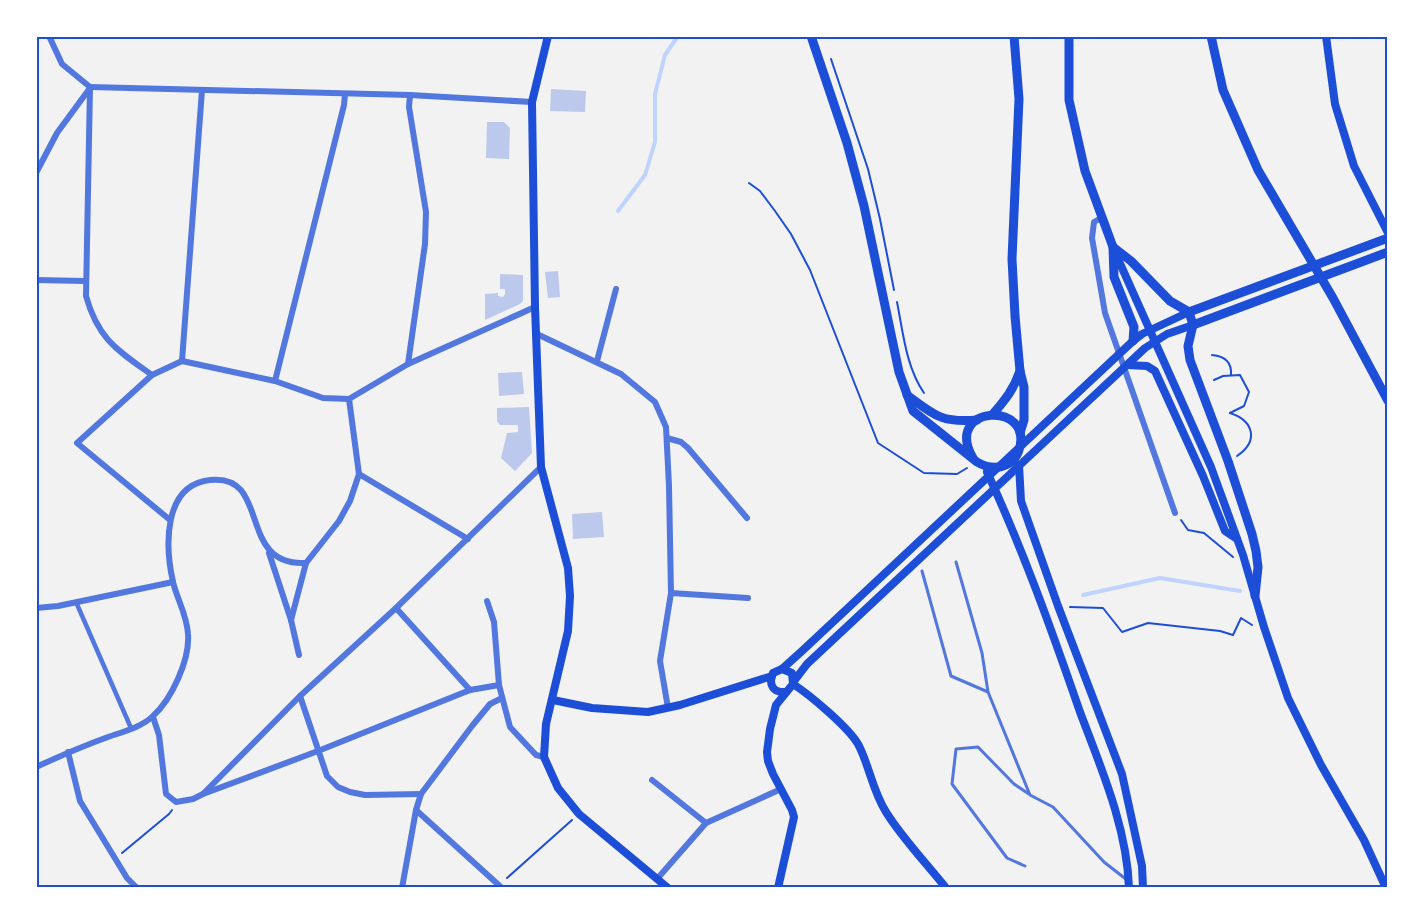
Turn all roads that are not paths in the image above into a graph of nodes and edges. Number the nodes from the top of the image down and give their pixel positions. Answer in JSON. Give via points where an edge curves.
{"nodes":[{"id":1,"x":49,"y":36,"type":"edge"},
{"id":2,"x":548,"y":36,"type":"edge"},
{"id":3,"x":811,"y":36,"type":"edge"},
{"id":4,"x":1014,"y":36,"type":"edge"},
{"id":5,"x":1069,"y":36,"type":"edge"},
{"id":6,"x":1211,"y":36,"type":"edge"},
{"id":7,"x":1326,"y":36,"type":"edge"},
{"id":8,"x":90,"y":87,"type":"junction"},
{"id":9,"x":202,"y":90,"type":"junction"},
{"id":10,"x":345,"y":94,"type":"junction"},
{"id":11,"x":410,"y":95,"type":"junction"},
{"id":12,"x":532,"y":102,"type":"junction"},
{"id":13,"x":36,"y":173,"type":"edge"},
{"id":14,"x":1101,"y":218,"type":"junction"},
{"id":15,"x":1388,"y":233,"type":"edge"},
{"id":16,"x":1388,"y":238,"type":"edge"},
{"id":17,"x":1113,"y":247,"type":"junction"},
{"id":18,"x":1388,"y":252,"type":"edge"},
{"id":19,"x":36,"y":280,"type":"edge"},
{"id":20,"x":85,"y":281,"type":"junction"},
{"id":21,"x":616,"y":289,"type":"dead end"},
{"id":22,"x":535,"y":307,"type":"junction"},
{"id":23,"x":1189,"y":312,"type":"junction"},
{"id":24,"x":1193,"y":325,"type":"junction"},
{"id":25,"x":537,"y":334,"type":"junction"},
{"id":26,"x":1130,"y":345,"type":"junction"},
{"id":27,"x":182,"y":361,"type":"junction"},
{"id":28,"x":597,"y":361,"type":"junction"},
{"id":29,"x":408,"y":364,"type":"junction"},
{"id":30,"x":1127,"y":365,"type":"junction"},
{"id":31,"x":1020,"y":370,"type":"junction"},
{"id":32,"x":152,"y":375,"type":"junction"},
{"id":33,"x":275,"y":381,"type":"junction"},
{"id":34,"x":907,"y":395,"type":"junction"},
{"id":35,"x":349,"y":399,"type":"junction"},
{"id":36,"x":1388,"y":401,"type":"edge"},
{"id":37,"x":993,"y":414,"type":"junction"},
{"id":38,"x":977,"y":420,"type":"junction"},
{"id":39,"x":1020,"y":433,"type":"junction"},
{"id":40,"x":667,"y":438,"type":"junction"},
{"id":41,"x":1020,"y":448,"type":"junction"},
{"id":42,"x":978,"y":462,"type":"junction"},
{"id":43,"x":541,"y":467,"type":"junction"},
{"id":44,"x":359,"y":474,"type":"junction"},
{"id":45,"x":1175,"y":513,"type":"road end"},
{"id":46,"x":747,"y":518,"type":"dead end"},
{"id":47,"x":170,"y":520,"type":"junction"},
{"id":48,"x":468,"y":539,"type":"junction"},
{"id":49,"x":1238,"y":540,"type":"junction"},
{"id":50,"x":269,"y":553,"type":"junction"},
{"id":51,"x":956,"y":562,"type":"dead end"},
{"id":52,"x":306,"y":563,"type":"junction"},
{"id":53,"x":922,"y":571,"type":"dead end"},
{"id":54,"x":173,"y":582,"type":"junction"},
{"id":55,"x":671,"y":593,"type":"junction"},
{"id":56,"x":1255,"y":596,"type":"junction"},
{"id":57,"x":748,"y":598,"type":"dead end"},
{"id":58,"x":487,"y":601,"type":"dead end"},
{"id":59,"x":76,"y":602,"type":"junction"},
{"id":60,"x":36,"y":608,"type":"edge"},
{"id":61,"x":396,"y":608,"type":"junction"},
{"id":62,"x":291,"y":620,"type":"junction"},
{"id":63,"x":299,"y":655,"type":"dead end"},
{"id":64,"x":782,"y":669,"type":"junction"},
{"id":65,"x":772,"y":676,"type":"junction"},
{"id":66,"x":794,"y":682,"type":"junction"},
{"id":67,"x":499,"y":685,"type":"junction"},
{"id":68,"x":470,"y":690,"type":"junction"},
{"id":69,"x":785,"y":692,"type":"junction"},
{"id":70,"x":988,"y":692,"type":"junction"},
{"id":71,"x":300,"y":696,"type":"junction"},
{"id":72,"x":502,"y":698,"type":"junction"},
{"id":73,"x":553,"y":700,"type":"junction"},
{"id":74,"x":668,"y":708,"type":"junction"},
{"id":75,"x":153,"y":717,"type":"junction"},
{"id":76,"x":131,"y":728,"type":"junction"},
{"id":77,"x":318,"y":751,"type":"junction"},
{"id":78,"x":68,"y":752,"type":"junction"},
{"id":79,"x":544,"y":757,"type":"junction"},
{"id":80,"x":36,"y":767,"type":"edge"},
{"id":81,"x":652,"y":780,"type":"dead end"},
{"id":82,"x":781,"y":789,"type":"junction"},
{"id":83,"x":203,"y":794,"type":"junction"},
{"id":84,"x":422,"y":794,"type":"junction"},
{"id":85,"x":1030,"y":795,"type":"junction"},
{"id":86,"x":416,"y":810,"type":"junction"},
{"id":87,"x":706,"y":823,"type":"junction"},
{"id":88,"x":1025,"y":866,"type":"dead end"},
{"id":89,"x":657,"y":879,"type":"junction"},
{"id":90,"x":1129,"y":884,"type":"edge"},
{"id":91,"x":500,"y":887,"type":"edge"},
{"id":92,"x":137,"y":888,"type":"edge"},
{"id":93,"x":402,"y":888,"type":"edge"},
{"id":94,"x":668,"y":888,"type":"edge"},
{"id":95,"x":778,"y":888,"type":"edge"},
{"id":96,"x":946,"y":888,"type":"edge"},
{"id":97,"x":1143,"y":888,"type":"edge"},
{"id":98,"x":1386,"y":888,"type":"edge"}],
"edges":[{"from":1,"to":8,"type":"street","via":[[62,64]]},
{"from":2,"to":12,"type":"main road"},
{"from":3,"to":34,"type":"main road","via":[[864,206],[898,372]]},
{"from":4,"to":31,"type":"main road","via":[[1019,99],[1012,259]]},
{"from":5,"to":14,"type":"main road","via":[[1069,100],[1085,171]]},
{"from":6,"to":36,"type":"main road","via":[[1223,90],[1258,170]]},
{"from":7,"to":15,"type":"main road","via":[[1335,104],[1354,166]]},
{"from":8,"to":9,"type":"street"},
{"from":8,"to":13,"type":"street","via":[[57,133]]},
{"from":8,"to":20,"type":"street"},
{"from":9,"to":10,"type":"street"},
{"from":9,"to":27,"type":"street"},
{"from":10,"to":11,"type":"street"},
{"from":10,"to":33,"type":"street"},
{"from":11,"to":12,"type":"street"},
{"from":11,"to":29,"type":"street","via":[[426,213]]},
{"from":12,"to":22,"type":"main road"},
{"from":14,"to":17,"type":"main road"},
{"from":14,"to":45,"type":"street","via":[[1094,222],[1092,238],[1106,314]]},
{"from":16,"to":23,"type":"main road"},
{"from":17,"to":23,"type":"main road","via":[[1170,301]]},
{"from":17,"to":26,"type":"main road","via":[[1114,277],[1135,333]]},
{"from":17,"to":49,"type":"main road","via":[[1211,467]]},
{"from":18,"to":24,"type":"main road"},
{"from":19,"to":20,"type":"street"},
{"from":20,"to":32,"type":"street","via":[[92,318],[114,348]]},
{"from":21,"to":28,"type":"street"},
{"from":22,"to":25,"type":"main road"},
{"from":22,"to":29,"type":"street"},
{"from":23,"to":24,"type":"main road"},
{"from":23,"to":26,"type":"main road","via":[[1142,334]]},
{"from":24,"to":30,"type":"main road","via":[[1156,340]]},
{"from":24,"to":56,"type":"main road","via":[[1188,346],[1190,360],[1254,543]]},
{"from":25,"to":28,"type":"street"},
{"from":25,"to":43,"type":"main road"},
{"from":26,"to":64,"type":"main road"},
{"from":27,"to":32,"type":"street"},
{"from":27,"to":33,"type":"street"},
{"from":28,"to":40,"type":"street","via":[[621,374],[655,402]]},
{"from":29,"to":35,"type":"street"},
{"from":30,"to":49,"type":"main road","via":[[1147,366],[1155,371],[1225,531]]},
{"from":30,"to":66,"type":"main road","via":[[811,660]]},
{"from":31,"to":37,"type":"main road","via":[[1015,386]]},
{"from":31,"to":39,"type":"main road","via":[[1024,420]]},
{"from":32,"to":47,"type":"street","via":[[77,443]]},
{"from":33,"to":35,"type":"street","via":[[323,398]]},
{"from":34,"to":38,"type":"main road","via":[[944,420]]},
{"from":34,"to":42,"type":"main road","via":[[913,411]]},
{"from":35,"to":44,"type":"street"},
{"from":37,"to":38,"type":"main road"},
{"from":37,"to":39,"type":"main road","via":[[1009,419]]},
{"from":38,"to":42,"type":"main road","via":[[966,441]]},
{"from":39,"to":41,"type":"main road"},
{"from":40,"to":46,"type":"street","via":[[688,448]]},
{"from":40,"to":55,"type":"street"},
{"from":41,"to":42,"type":"main road","via":[[1006,465]]},
{"from":41,"to":97,"type":"main road","via":[[1021,501],[1122,774],[1142,866]]},
{"from":42,"to":90,"type":"main road","via":[[1010,524],[1109,790]]},
{"from":43,"to":48,"type":"street"},
{"from":43,"to":73,"type":"main road","via":[[568,568],[570,596],[568,631]]},
{"from":44,"to":48,"type":"street"},
{"from":44,"to":52,"type":"street","via":[[339,521]]},
{"from":47,"to":50,"type":"street","via":[[182,492],[195,482],[224,480],[245,495]]},
{"from":47,"to":54,"type":"street","via":[[168,543]]},
{"from":48,"to":61,"type":"street"},
{"from":49,"to":56,"type":"main road"},
{"from":50,"to":52,"type":"street","via":[[285,561]]},
{"from":50,"to":62,"type":"street"},
{"from":51,"to":70,"type":"lane","via":[[982,653]]},
{"from":52,"to":62,"type":"street"},
{"from":53,"to":70,"type":"lane","via":[[951,676]]},
{"from":54,"to":59,"type":"street"},
{"from":54,"to":75,"type":"street","via":[[184,612],[187,654],[168,697]]},
{"from":55,"to":57,"type":"street"},
{"from":55,"to":74,"type":"street","via":[[660,661]]},
{"from":56,"to":98,"type":"main road","via":[[1288,698]]},
{"from":58,"to":67,"type":"street","via":[[494,622]]},
{"from":59,"to":60,"type":"street"},
{"from":59,"to":76,"type":"street"},
{"from":61,"to":68,"type":"street"},
{"from":61,"to":71,"type":"street"},
{"from":62,"to":63,"type":"street"},
{"from":64,"to":65,"type":"main road"},
{"from":64,"to":66,"type":"main road","via":[[792,674]]},
{"from":65,"to":69,"type":"main road","via":[[775,689]]},
{"from":65,"to":74,"type":"main road"},
{"from":66,"to":69,"type":"main road"},
{"from":66,"to":96,"type":"main road","via":[[852,736],[886,813]]},
{"from":67,"to":68,"type":"street"},
{"from":67,"to":72,"type":"street"},
{"from":68,"to":77,"type":"street"},
{"from":69,"to":82,"type":"main road","via":[[776,705],[767,752]]},
{"from":70,"to":85,"type":"lane"},
{"from":71,"to":77,"type":"street"},
{"from":71,"to":83,"type":"street"},
{"from":72,"to":79,"type":"street","via":[[510,727],[536,755]]},
{"from":72,"to":84,"type":"street","via":[[490,704]]},
{"from":73,"to":74,"type":"main road","via":[[626,711]]},
{"from":73,"to":79,"type":"main road","via":[[546,724]]},
{"from":75,"to":76,"type":"street"},
{"from":75,"to":83,"type":"street","via":[[166,794],[176,802]]},
{"from":76,"to":78,"type":"street"},
{"from":77,"to":83,"type":"street"},
{"from":77,"to":84,"type":"street","via":[[327,776],[344,790],[365,795]]},
{"from":78,"to":80,"type":"street"},
{"from":78,"to":92,"type":"street","via":[[80,801]]},
{"from":79,"to":89,"type":"main road","via":[[558,788],[579,814]]},
{"from":81,"to":87,"type":"street"},
{"from":82,"to":87,"type":"street"},
{"from":82,"to":95,"type":"main road","via":[[794,817]]},
{"from":84,"to":86,"type":"street"},
{"from":85,"to":88,"type":"lane","via":[[978,747],[956,749],[952,784],[1007,858]]},
{"from":85,"to":90,"type":"lane","via":[[1053,807]]},
{"from":86,"to":91,"type":"street"},
{"from":86,"to":93,"type":"street"},
{"from":87,"to":89,"type":"street"},
{"from":89,"to":94,"type":"main road"}]}
